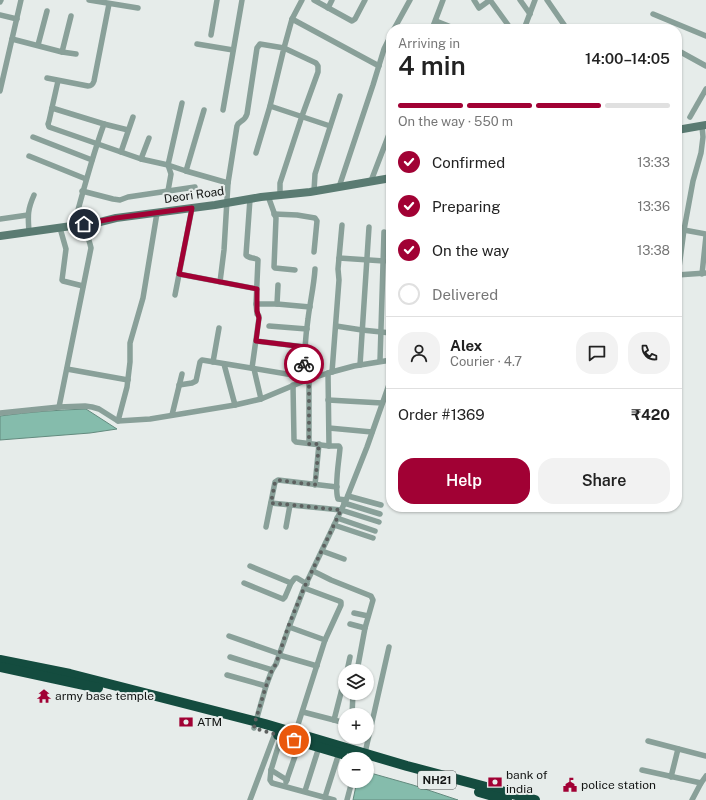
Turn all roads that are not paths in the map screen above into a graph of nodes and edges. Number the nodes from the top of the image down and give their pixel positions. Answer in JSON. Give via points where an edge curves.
{"nodes":[{"id":1,"x":21,"y":0,"type":"edge"},
{"id":2,"x":89,"y":0,"type":"edge"},
{"id":3,"x":217,"y":0,"type":"edge"},
{"id":4,"x":242,"y":0,"type":"edge"},
{"id":5,"x":302,"y":0,"type":"edge"},
{"id":6,"x":314,"y":0,"type":"edge"},
{"id":7,"x":332,"y":0,"type":"edge"},
{"id":8,"x":365,"y":0,"type":"edge"},
{"id":9,"x":410,"y":0,"type":"edge"},
{"id":10,"x":443,"y":0,"type":"edge"},
{"id":11,"x":474,"y":0,"type":"edge"},
{"id":12,"x":490,"y":0,"type":"edge"},
{"id":13,"x":520,"y":0,"type":"edge"},
{"id":14,"x":535,"y":0,"type":"edge"},
{"id":15,"x":547,"y":0,"type":"edge"},
{"id":16,"x":109,"y":4,"type":"junction"},
{"id":17,"x":138,"y":8,"type":"dead end"},
{"id":18,"x":328,"y":8,"type":"junction"},
{"id":19,"x":47,"y":11,"type":"dead end"},
{"id":20,"x":530,"y":14,"type":"junction"},
{"id":21,"x":653,"y":14,"type":"dead end"},
{"id":22,"x":0,"y":15,"type":"edge"},
{"id":23,"x":71,"y":16,"type":"dead end"},
{"id":24,"x":17,"y":19,"type":"junction"},
{"id":25,"x":292,"y":19,"type":"junction"},
{"id":26,"x":436,"y":21,"type":"junction"},
{"id":27,"x":397,"y":24,"type":"edge"},
{"id":28,"x":434,"y":24,"type":"edge"},
{"id":29,"x":444,"y":24,"type":"edge"},
{"id":30,"x":508,"y":24,"type":"edge"},
{"id":31,"x":526,"y":24,"type":"edge"},
{"id":32,"x":564,"y":24,"type":"edge"},
{"id":33,"x":677,"y":24,"type":"edge"},
{"id":34,"x":682,"y":26,"type":"edge"},
{"id":35,"x":211,"y":35,"type":"dead end"},
{"id":36,"x":706,"y":36,"type":"edge"},
{"id":37,"x":12,"y":39,"type":"junction"},
{"id":38,"x":197,"y":44,"type":"dead end"},
{"id":39,"x":38,"y":45,"type":"junction"},
{"id":40,"x":386,"y":45,"type":"edge"},
{"id":41,"x":284,"y":48,"type":"junction"},
{"id":42,"x":233,"y":50,"type":"junction"},
{"id":43,"x":62,"y":52,"type":"junction"},
{"id":44,"x":76,"y":54,"type":"dead end"},
{"id":45,"x":682,"y":55,"type":"edge"},
{"id":46,"x":379,"y":66,"type":"junction"},
{"id":47,"x":706,"y":66,"type":"edge"},
{"id":48,"x":2,"y":70,"type":"edge"},
{"id":49,"x":47,"y":78,"type":"dead end"},
{"id":50,"x":58,"y":81,"type":"junction"},
{"id":51,"x":706,"y":89,"type":"edge"},
{"id":52,"x":0,"y":91,"type":"edge"},
{"id":53,"x":340,"y":96,"type":"dead end"},
{"id":54,"x":182,"y":102,"type":"dead end"},
{"id":55,"x":270,"y":106,"type":"junction"},
{"id":56,"x":52,"y":108,"type":"junction"},
{"id":57,"x":204,"y":110,"type":"dead end"},
{"id":58,"x":223,"y":110,"type":"dead end"},
{"id":59,"x":302,"y":116,"type":"junction"},
{"id":60,"x":133,"y":117,"type":"dead end"},
{"id":61,"x":690,"y":117,"type":"dead end"},
{"id":62,"x":104,"y":124,"type":"junction"},
{"id":63,"x":704,"y":125,"type":"edge"},
{"id":64,"x":330,"y":126,"type":"junction"},
{"id":65,"x":682,"y":129,"type":"edge"},
{"id":66,"x":128,"y":130,"type":"junction"},
{"id":67,"x":33,"y":137,"type":"dead end"},
{"id":68,"x":149,"y":138,"type":"dead end"},
{"id":69,"x":386,"y":143,"type":"edge"},
{"id":70,"x":97,"y":144,"type":"junction"},
{"id":71,"x":121,"y":152,"type":"junction"},
{"id":72,"x":256,"y":153,"type":"dead end"},
{"id":73,"x":29,"y":156,"type":"dead end"},
{"id":74,"x":141,"y":159,"type":"junction"},
{"id":75,"x":92,"y":160,"type":"junction"},
{"id":76,"x":168,"y":165,"type":"junction"},
{"id":77,"x":186,"y":171,"type":"junction"},
{"id":78,"x":386,"y":179,"type":"edge"},
{"id":79,"x":86,"y":180,"type":"junction"},
{"id":80,"x":371,"y":182,"type":"junction"},
{"id":81,"x":228,"y":183,"type":"junction"},
{"id":82,"x":339,"y":186,"type":"junction"},
{"id":83,"x":195,"y":187,"type":"dead end"},
{"id":84,"x":82,"y":191,"type":"junction"},
{"id":85,"x":168,"y":191,"type":"junction"},
{"id":86,"x":314,"y":191,"type":"junction"},
{"id":87,"x":34,"y":195,"type":"dead end"},
{"id":88,"x":280,"y":195,"type":"junction"},
{"id":89,"x":268,"y":196,"type":"junction"},
{"id":90,"x":250,"y":199,"type":"junction"},
{"id":91,"x":227,"y":202,"type":"junction"},
{"id":92,"x":192,"y":208,"type":"junction"},
{"id":93,"x":157,"y":213,"type":"junction"},
{"id":94,"x":274,"y":214,"type":"junction"},
{"id":95,"x":28,"y":215,"type":"junction"},
{"id":96,"x":0,"y":219,"type":"edge"},
{"id":97,"x":84,"y":224,"type":"junction"},
{"id":98,"x":342,"y":225,"type":"dead end"},
{"id":99,"x":74,"y":226,"type":"junction"},
{"id":100,"x":60,"y":228,"type":"junction"},
{"id":101,"x":369,"y":228,"type":"dead end"},
{"id":102,"x":684,"y":230,"type":"junction"},
{"id":103,"x":29,"y":232,"type":"junction"},
{"id":104,"x":384,"y":232,"type":"dead end"},
{"id":105,"x":706,"y":235,"type":"edge"},
{"id":106,"x":0,"y":236,"type":"edge"},
{"id":107,"x":682,"y":243,"type":"edge"},
{"id":108,"x":314,"y":252,"type":"dead end"},
{"id":109,"x":339,"y":258,"type":"junction"},
{"id":110,"x":367,"y":260,"type":"junction"},
{"id":111,"x":384,"y":261,"type":"junction"},
{"id":112,"x":315,"y":269,"type":"dead end"},
{"id":113,"x":294,"y":270,"type":"dead end"},
{"id":114,"x":179,"y":274,"type":"junction"},
{"id":115,"x":704,"y":274,"type":"edge"},
{"id":116,"x":682,"y":275,"type":"edge"},
{"id":117,"x":220,"y":282,"type":"junction"},
{"id":118,"x":278,"y":285,"type":"dead end"},
{"id":119,"x":83,"y":286,"type":"junction"},
{"id":120,"x":257,"y":289,"type":"junction"},
{"id":121,"x":175,"y":295,"type":"dead end"},
{"id":122,"x":256,"y":304,"type":"junction"},
{"id":123,"x":277,"y":304,"type":"junction"},
{"id":124,"x":310,"y":306,"type":"junction"},
{"id":125,"x":269,"y":326,"type":"dead end"},
{"id":126,"x":336,"y":326,"type":"junction"},
{"id":127,"x":219,"y":328,"type":"dead end"},
{"id":128,"x":307,"y":329,"type":"junction"},
{"id":129,"x":362,"y":330,"type":"junction"},
{"id":130,"x":381,"y":332,"type":"junction"},
{"id":131,"x":386,"y":332,"type":"edge"},
{"id":132,"x":256,"y":341,"type":"junction"},
{"id":133,"x":305,"y":347,"type":"junction"},
{"id":134,"x":386,"y":360,"type":"edge"},
{"id":135,"x":380,"y":361,"type":"junction"},
{"id":136,"x":213,"y":362,"type":"junction"},
{"id":137,"x":224,"y":364,"type":"junction"},
{"id":138,"x":360,"y":365,"type":"junction"},
{"id":139,"x":253,"y":368,"type":"junction"},
{"id":140,"x":67,"y":369,"type":"junction"},
{"id":141,"x":330,"y":372,"type":"junction"},
{"id":142,"x":182,"y":374,"type":"dead end"},
{"id":143,"x":293,"y":375,"type":"dead end"},
{"id":144,"x":128,"y":380,"type":"junction"},
{"id":145,"x":306,"y":380,"type":"junction"},
{"id":146,"x":179,"y":385,"type":"junction"},
{"id":147,"x":293,"y":385,"type":"junction"},
{"id":148,"x":386,"y":393,"type":"edge"},
{"id":149,"x":261,"y":399,"type":"junction"},
{"id":150,"x":328,"y":400,"type":"junction"},
{"id":151,"x":382,"y":404,"type":"junction"},
{"id":152,"x":235,"y":405,"type":"junction"},
{"id":153,"x":59,"y":407,"type":"junction"},
{"id":154,"x":0,"y":413,"type":"edge"},
{"id":155,"x":172,"y":415,"type":"junction"},
{"id":156,"x":118,"y":420,"type":"junction"},
{"id":157,"x":329,"y":428,"type":"junction"},
{"id":158,"x":372,"y":432,"type":"junction"},
{"id":159,"x":309,"y":444,"type":"junction"},
{"id":160,"x":319,"y":444,"type":"junction"},
{"id":161,"x":329,"y":446,"type":"junction"},
{"id":162,"x":315,"y":485,"type":"junction"},
{"id":163,"x":337,"y":487,"type":"junction"},
{"id":164,"x":346,"y":500,"type":"junction"},
{"id":165,"x":271,"y":503,"type":"junction"},
{"id":166,"x":290,"y":505,"type":"junction"},
{"id":167,"x":381,"y":505,"type":"dead end"},
{"id":168,"x":341,"y":510,"type":"junction"},
{"id":169,"x":380,"y":514,"type":"dead end"},
{"id":170,"x":337,"y":518,"type":"junction"},
{"id":171,"x":379,"y":522,"type":"dead end"},
{"id":172,"x":334,"y":525,"type":"junction"},
{"id":173,"x":266,"y":527,"type":"dead end"},
{"id":174,"x":286,"y":527,"type":"dead end"},
{"id":175,"x":375,"y":531,"type":"dead end"},
{"id":176,"x":373,"y":538,"type":"dead end"},
{"id":177,"x":322,"y":551,"type":"junction"},
{"id":178,"x":344,"y":559,"type":"dead end"},
{"id":179,"x":250,"y":566,"type":"dead end"},
{"id":180,"x":313,"y":570,"type":"junction"},
{"id":181,"x":244,"y":583,"type":"dead end"},
{"id":182,"x":291,"y":583,"type":"junction"},
{"id":183,"x":305,"y":586,"type":"junction"},
{"id":184,"x":354,"y":612,"type":"dead end"},
{"id":185,"x":368,"y":616,"type":"junction"},
{"id":186,"x":350,"y":624,"type":"dead end"},
{"id":187,"x":288,"y":627,"type":"junction"},
{"id":188,"x":365,"y":628,"type":"junction"},
{"id":189,"x":229,"y":636,"type":"dead end"},
{"id":190,"x":325,"y":640,"type":"junction"},
{"id":191,"x":389,"y":647,"type":"dead end"},
{"id":192,"x":280,"y":655,"type":"junction"},
{"id":193,"x":230,"y":657,"type":"dead end"},
{"id":194,"x":350,"y":658,"type":"dead end"},
{"id":195,"x":0,"y":660,"type":"edge"},
{"id":196,"x":349,"y":664,"type":"edge"},
{"id":197,"x":358,"y":664,"type":"edge"},
{"id":198,"x":317,"y":666,"type":"junction"},
{"id":199,"x":0,"y":667,"type":"edge"},
{"id":200,"x":272,"y":670,"type":"junction"},
{"id":201,"x":227,"y":675,"type":"dead end"},
{"id":202,"x":266,"y":686,"type":"junction"},
{"id":203,"x":339,"y":700,"type":"edge"},
{"id":204,"x":303,"y":712,"type":"junction"},
{"id":205,"x":334,"y":720,"type":"junction"},
{"id":206,"x":338,"y":721,"type":"edge"},
{"id":207,"x":254,"y":725,"type":"junction"},
{"id":208,"x":279,"y":732,"type":"junction"},
{"id":209,"x":296,"y":738,"type":"junction"},
{"id":210,"x":648,"y":741,"type":"dead end"},
{"id":211,"x":319,"y":747,"type":"junction"},
{"id":212,"x":678,"y":749,"type":"junction"},
{"id":213,"x":338,"y":752,"type":"edge"},
{"id":214,"x":342,"y":752,"type":"edge"},
{"id":215,"x":363,"y":752,"type":"edge"},
{"id":216,"x":706,"y":756,"type":"edge"},
{"id":217,"x":338,"y":759,"type":"edge"},
{"id":218,"x":374,"y":760,"type":"edge"},
{"id":219,"x":271,"y":770,"type":"junction"},
{"id":220,"x":642,"y":770,"type":"dead end"},
{"id":221,"x":706,"y":776,"type":"edge"},
{"id":222,"x":671,"y":777,"type":"junction"},
{"id":223,"x":287,"y":780,"type":"junction"},
{"id":224,"x":701,"y":783,"type":"junction"},
{"id":225,"x":285,"y":786,"type":"junction"},
{"id":226,"x":350,"y":788,"type":"edge"},
{"id":227,"x":307,"y":792,"type":"junction"},
{"id":228,"x":497,"y":796,"type":"edge"},
{"id":229,"x":325,"y":797,"type":"junction"},
{"id":230,"x":250,"y":800,"type":"edge"},
{"id":231,"x":307,"y":800,"type":"edge"},
{"id":232,"x":334,"y":800,"type":"edge"},
{"id":233,"x":347,"y":800,"type":"edge"},
{"id":234,"x":507,"y":800,"type":"edge"},
{"id":235,"x":534,"y":800,"type":"edge"},
{"id":236,"x":692,"y":800,"type":"edge"}],
"edges":[{"from":1,"to":24,"type":"street"},
{"from":2,"to":16,"type":"street"},
{"from":3,"to":35,"type":"street"},
{"from":4,"to":42,"type":"street"},
{"from":5,"to":25,"type":"street"},
{"from":6,"to":18,"type":"street"},
{"from":7,"to":18,"type":"street"},
{"from":8,"to":18,"type":"street","via":[[352,20]]},
{"from":9,"to":27,"type":"street"},
{"from":10,"to":26,"type":"street"},
{"from":11,"to":12,"type":"street","via":[[479,8]]},
{"from":12,"to":30,"type":"street"},
{"from":13,"to":20,"type":"street"},
{"from":14,"to":20,"type":"street"},
{"from":15,"to":32,"type":"street"},
{"from":16,"to":17,"type":"street"},
{"from":16,"to":50,"type":"street","via":[[92,85]]},
{"from":19,"to":39,"type":"street"},
{"from":20,"to":31,"type":"street"},
{"from":21,"to":33,"type":"street"},
{"from":22,"to":24,"type":"street"},
{"from":23,"to":43,"type":"street"},
{"from":24,"to":37,"type":"street"},
{"from":25,"to":41,"type":"street"},
{"from":25,"to":46,"type":"street"},
{"from":26,"to":28,"type":"street"},
{"from":26,"to":29,"type":"street"},
{"from":34,"to":36,"type":"street"},
{"from":37,"to":39,"type":"street"},
{"from":37,"to":48,"type":"street"},
{"from":38,"to":42,"type":"street"},
{"from":39,"to":43,"type":"street"},
{"from":40,"to":46,"type":"street"},
{"from":41,"to":55,"type":"street"},
{"from":41,"to":59,"type":"street","via":[[318,66]]},
{"from":41,"to":81,"type":"street","via":[[260,44],[257,48],[247,114],[236,126]]},
{"from":42,"to":58,"type":"street"},
{"from":43,"to":44,"type":"street"},
{"from":45,"to":47,"type":"street"},
{"from":46,"to":82,"type":"street"},
{"from":48,"to":52,"type":"street"},
{"from":49,"to":50,"type":"street"},
{"from":50,"to":56,"type":"street"},
{"from":51,"to":61,"type":"street"},
{"from":53,"to":64,"type":"street"},
{"from":54,"to":76,"type":"street"},
{"from":55,"to":59,"type":"street"},
{"from":55,"to":72,"type":"street"},
{"from":56,"to":62,"type":"street"},
{"from":56,"to":70,"type":"street","via":[[49,127]]},
{"from":57,"to":77,"type":"street"},
{"from":59,"to":64,"type":"street"},
{"from":59,"to":88,"type":"street","via":[[280,184]]},
{"from":60,"to":66,"type":"street"},
{"from":62,"to":66,"type":"street"},
{"from":62,"to":70,"type":"street"},
{"from":63,"to":65,"type":"street"},
{"from":63,"to":102,"type":"street","via":[[701,153]]},
{"from":64,"to":86,"type":"street","via":[[315,174]]},
{"from":66,"to":71,"type":"street"},
{"from":67,"to":75,"type":"street"},
{"from":68,"to":74,"type":"street"},
{"from":69,"to":80,"type":"street"},
{"from":70,"to":71,"type":"street"},
{"from":70,"to":75,"type":"street"},
{"from":71,"to":74,"type":"street"},
{"from":73,"to":79,"type":"street"},
{"from":74,"to":76,"type":"street"},
{"from":75,"to":79,"type":"street"},
{"from":76,"to":77,"type":"street"},
{"from":76,"to":85,"type":"street","via":[[171,174]]},
{"from":77,"to":81,"type":"street"},
{"from":78,"to":80,"type":"street","name":"Deori Road"},
{"from":79,"to":84,"type":"street"},
{"from":80,"to":82,"type":"street","name":"Deori Road"},
{"from":81,"to":91,"type":"street"},
{"from":82,"to":86,"type":"street","name":"Deori Road"},
{"from":83,"to":85,"type":"street"},
{"from":84,"to":85,"type":"street","via":[[113,200]]},
{"from":84,"to":99,"type":"street"},
{"from":86,"to":88,"type":"street","name":"Deori Road"},
{"from":87,"to":95,"type":"street"},
{"from":88,"to":89,"type":"street","name":"Deori Road"},
{"from":89,"to":90,"type":"street","name":"Deori Road"},
{"from":89,"to":94,"type":"street"},
{"from":90,"to":91,"type":"street","name":"Deori Road"},
{"from":90,"to":120,"type":"street","via":[[246,255],[258,260]]},
{"from":91,"to":92,"type":"street","name":"Deori Road"},
{"from":91,"to":117,"type":"street"},
{"from":92,"to":93,"type":"street","name":"Deori Road"},
{"from":92,"to":114,"type":"street"},
{"from":93,"to":97,"type":"street","name":"Deori Road"},
{"from":93,"to":144,"type":"street","via":[[143,298],[130,342]]},
{"from":94,"to":108,"type":"street","via":[[317,219]]},
{"from":94,"to":113,"type":"street","via":[[274,267]]},
{"from":95,"to":96,"type":"street"},
{"from":95,"to":103,"type":"street"},
{"from":97,"to":99,"type":"street","name":"Deori Road"},
{"from":97,"to":119,"type":"street","via":[[91,248]]},
{"from":98,"to":109,"type":"street"},
{"from":99,"to":100,"type":"street","name":"Deori Road"},
{"from":100,"to":103,"type":"street","name":"Deori Road"},
{"from":100,"to":119,"type":"street","via":[[66,249],[62,280]]},
{"from":101,"to":110,"type":"street"},
{"from":102,"to":105,"type":"street"},
{"from":102,"to":107,"type":"street"},
{"from":103,"to":106,"type":"street","name":"Deori Road"},
{"from":104,"to":111,"type":"street"},
{"from":105,"to":115,"type":"street"},
{"from":109,"to":110,"type":"street"},
{"from":109,"to":126,"type":"street"},
{"from":110,"to":111,"type":"street"},
{"from":110,"to":129,"type":"street"},
{"from":111,"to":130,"type":"street"},
{"from":112,"to":124,"type":"street"},
{"from":114,"to":117,"type":"street"},
{"from":114,"to":121,"type":"street"},
{"from":115,"to":116,"type":"street"},
{"from":117,"to":120,"type":"street"},
{"from":118,"to":123,"type":"street"},
{"from":119,"to":140,"type":"street"},
{"from":120,"to":122,"type":"street"},
{"from":122,"to":123,"type":"street"},
{"from":122,"to":132,"type":"street","via":[[259,318]]},
{"from":123,"to":124,"type":"street"},
{"from":124,"to":128,"type":"street"},
{"from":125,"to":128,"type":"street"},
{"from":126,"to":129,"type":"street"},
{"from":126,"to":141,"type":"street"},
{"from":127,"to":136,"type":"street"},
{"from":128,"to":133,"type":"street"},
{"from":129,"to":130,"type":"street"},
{"from":129,"to":138,"type":"street"},
{"from":130,"to":131,"type":"street"},
{"from":130,"to":135,"type":"street"},
{"from":132,"to":133,"type":"street"},
{"from":132,"to":139,"type":"street"},
{"from":133,"to":145,"type":"street"},
{"from":134,"to":135,"type":"street"},
{"from":135,"to":138,"type":"street"},
{"from":136,"to":137,"type":"street"},
{"from":136,"to":146,"type":"street","via":[[201,360],[196,381]]},
{"from":137,"to":139,"type":"street"},
{"from":137,"to":152,"type":"street"},
{"from":138,"to":141,"type":"street"},
{"from":139,"to":143,"type":"street"},
{"from":139,"to":149,"type":"street"},
{"from":140,"to":144,"type":"street"},
{"from":140,"to":153,"type":"street"},
{"from":141,"to":145,"type":"street"},
{"from":141,"to":150,"type":"street"},
{"from":142,"to":146,"type":"street"},
{"from":144,"to":156,"type":"street"},
{"from":145,"to":147,"type":"street"},
{"from":145,"to":159,"type":"street"},
{"from":146,"to":155,"type":"street"},
{"from":147,"to":149,"type":"street"},
{"from":147,"to":159,"type":"street","via":[[293,438],[296,442]]},
{"from":148,"to":151,"type":"street"},
{"from":149,"to":152,"type":"street"},
{"from":150,"to":151,"type":"street"},
{"from":150,"to":157,"type":"street"},
{"from":151,"to":158,"type":"street"},
{"from":152,"to":155,"type":"street"},
{"from":153,"to":154,"type":"street"},
{"from":153,"to":156,"type":"street","via":[[92,407]]},
{"from":155,"to":156,"type":"street"},
{"from":157,"to":158,"type":"street"},
{"from":157,"to":161,"type":"street"},
{"from":158,"to":164,"type":"street"},
{"from":159,"to":160,"type":"street"},
{"from":160,"to":161,"type":"street"},
{"from":160,"to":162,"type":"street"},
{"from":161,"to":163,"type":"street","via":[[340,448]]},
{"from":162,"to":163,"type":"street"},
{"from":162,"to":165,"type":"street","via":[[278,480],[275,482]]},
{"from":163,"to":164,"type":"street","via":[[337,498]]},
{"from":164,"to":167,"type":"street"},
{"from":164,"to":168,"type":"street"},
{"from":164,"to":169,"type":"street"},
{"from":165,"to":166,"type":"street"},
{"from":165,"to":173,"type":"street"},
{"from":166,"to":168,"type":"street"},
{"from":166,"to":174,"type":"street"},
{"from":168,"to":170,"type":"street"},
{"from":168,"to":171,"type":"street"},
{"from":170,"to":172,"type":"street"},
{"from":170,"to":175,"type":"street"},
{"from":172,"to":176,"type":"street"},
{"from":172,"to":177,"type":"street"},
{"from":177,"to":178,"type":"street"},
{"from":177,"to":180,"type":"street"},
{"from":179,"to":182,"type":"street"},
{"from":180,"to":183,"type":"street"},
{"from":180,"to":185,"type":"street","via":[[371,596],[373,600]]},
{"from":181,"to":182,"type":"street","via":[[283,599]]},
{"from":182,"to":183,"type":"street","via":[[296,578]]},
{"from":183,"to":187,"type":"street"},
{"from":183,"to":190,"type":"street","via":[[341,602]]},
{"from":184,"to":185,"type":"street"},
{"from":185,"to":188,"type":"street"},
{"from":186,"to":188,"type":"street"},
{"from":187,"to":190,"type":"street"},
{"from":187,"to":192,"type":"street"},
{"from":188,"to":197,"type":"street"},
{"from":189,"to":192,"type":"street"},
{"from":190,"to":198,"type":"street"},
{"from":191,"to":215,"type":"street"},
{"from":192,"to":198,"type":"street"},
{"from":192,"to":200,"type":"street"},
{"from":193,"to":200,"type":"street"},
{"from":194,"to":196,"type":"street"},
{"from":195,"to":207,"type":"highway","number":"NH21","via":[[70,674]]},
{"from":198,"to":204,"type":"street"},
{"from":199,"to":207,"type":"highway","number":"NH21"},
{"from":200,"to":202,"type":"street"},
{"from":201,"to":202,"type":"street"},
{"from":202,"to":207,"type":"street"},
{"from":203,"to":205,"type":"street"},
{"from":204,"to":205,"type":"street"},
{"from":204,"to":209,"type":"street"},
{"from":205,"to":206,"type":"street"},
{"from":207,"to":208,"type":"highway","number":"NH21"},
{"from":208,"to":209,"type":"highway","number":"NH21"},
{"from":208,"to":219,"type":"street"},
{"from":208,"to":230,"type":"street"},
{"from":209,"to":211,"type":"highway","number":"NH21"},
{"from":209,"to":214,"type":"highway","number":"NH21"},
{"from":209,"to":223,"type":"street"},
{"from":210,"to":212,"type":"street"},
{"from":211,"to":213,"type":"highway","number":"NH21"},
{"from":211,"to":227,"type":"street"},
{"from":212,"to":216,"type":"street"},
{"from":212,"to":222,"type":"street"},
{"from":217,"to":229,"type":"street"},
{"from":218,"to":228,"type":"highway","number":"NH21","via":[[407,766]]},
{"from":219,"to":223,"type":"street"},
{"from":219,"to":225,"type":"street","via":[[272,783]]},
{"from":220,"to":222,"type":"street"},
{"from":221,"to":224,"type":"street"},
{"from":222,"to":224,"type":"street"},
{"from":223,"to":225,"type":"street"},
{"from":224,"to":236,"type":"street"},
{"from":225,"to":227,"type":"street"},
{"from":226,"to":233,"type":"street"},
{"from":227,"to":229,"type":"street"},
{"from":227,"to":231,"type":"street"},
{"from":228,"to":234,"type":"highway","number":"NH21"},
{"from":228,"to":235,"type":"highway","number":"NH21"},
{"from":229,"to":232,"type":"street"}]}
